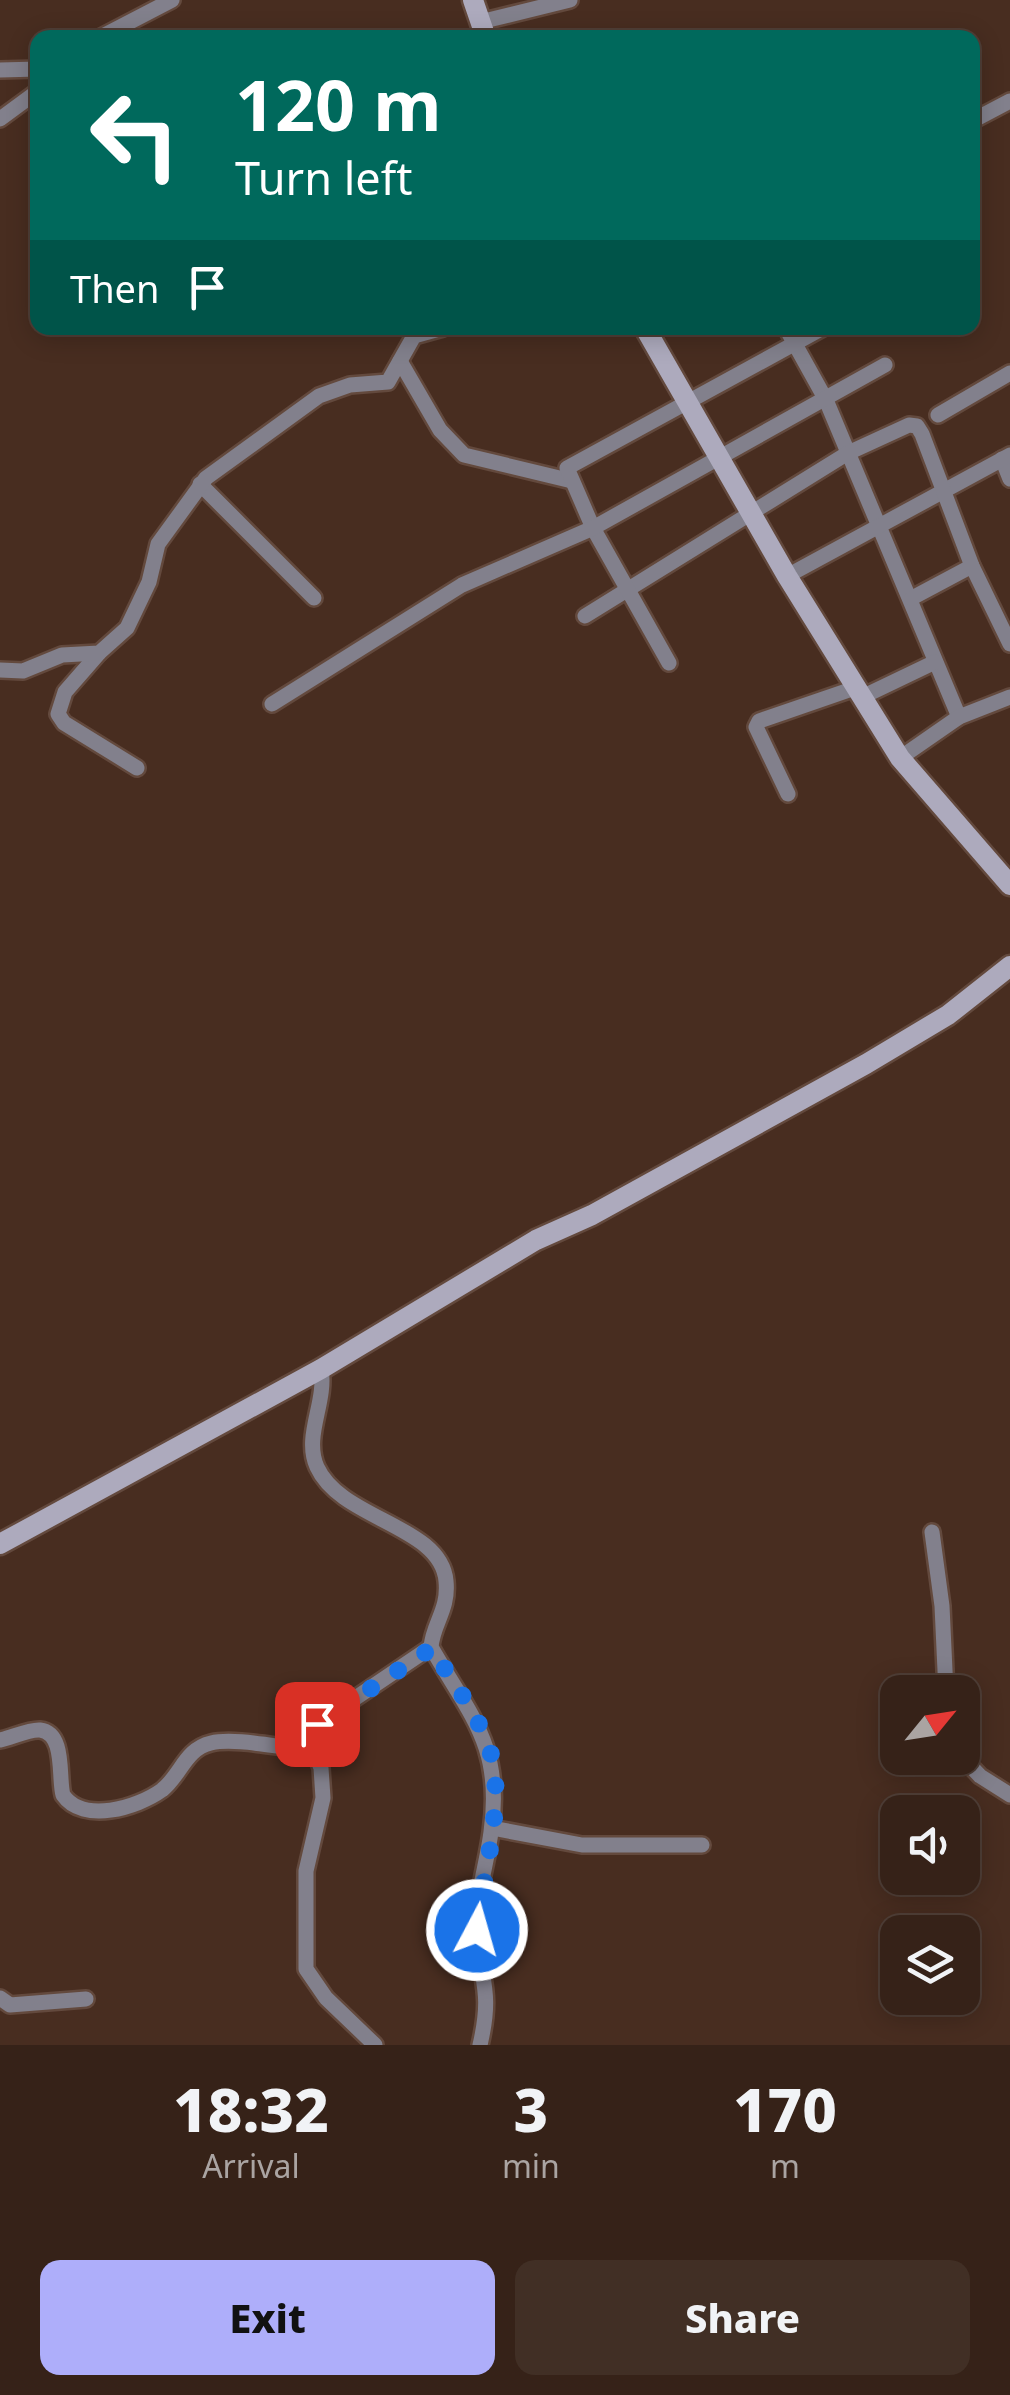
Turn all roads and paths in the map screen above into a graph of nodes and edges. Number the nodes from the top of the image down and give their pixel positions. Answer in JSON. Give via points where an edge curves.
{"nodes":[{"id":1,"x":172,"y":0,"type":"edge"},
{"id":2,"x":473,"y":0,"type":"edge"},
{"id":3,"x":570,"y":0,"type":"edge"},
{"id":4,"x":114,"y":30,"type":"edge"},
{"id":5,"x":483,"y":30,"type":"edge"},
{"id":6,"x":30,"y":69,"type":"edge"},
{"id":7,"x":0,"y":70,"type":"edge"},
{"id":8,"x":30,"y":97,"type":"edge"},
{"id":9,"x":1010,"y":101,"type":"edge"},
{"id":10,"x":980,"y":117,"type":"edge"},
{"id":11,"x":0,"y":119,"type":"edge"},
{"id":12,"x":418,"y":335,"type":"edge"},
{"id":13,"x":649,"y":335,"type":"edge"},
{"id":14,"x":792,"y":335,"type":"edge"},
{"id":15,"x":810,"y":335,"type":"edge"},
{"id":16,"x":797,"y":342,"type":"junction"},
{"id":17,"x":400,"y":362,"type":"junction"},
{"id":18,"x":885,"y":365,"type":"dead end"},
{"id":19,"x":1010,"y":373,"type":"edge"},
{"id":20,"x":826,"y":400,"type":"junction"},
{"id":21,"x":689,"y":404,"type":"junction"},
{"id":22,"x":938,"y":415,"type":"dead end"},
{"id":23,"x":848,"y":453,"type":"junction"},
{"id":24,"x":720,"y":456,"type":"junction"},
{"id":25,"x":1006,"y":457,"type":"edge"},
{"id":26,"x":1010,"y":479,"type":"edge"},
{"id":27,"x":572,"y":481,"type":"junction"},
{"id":28,"x":200,"y":484,"type":"junction"},
{"id":29,"x":944,"y":489,"type":"junction"},
{"id":30,"x":752,"y":516,"type":"junction"},
{"id":31,"x":879,"y":526,"type":"junction"},
{"id":32,"x":593,"y":528,"type":"junction"},
{"id":33,"x":972,"y":566,"type":"junction"},
{"id":34,"x":786,"y":576,"type":"junction"},
{"id":35,"x":629,"y":590,"type":"junction"},
{"id":36,"x":314,"y":598,"type":"dead end"},
{"id":37,"x":912,"y":598,"type":"junction"},
{"id":38,"x":585,"y":616,"type":"dead end"},
{"id":39,"x":1009,"y":637,"type":"edge"},
{"id":40,"x":99,"y":653,"type":"junction"},
{"id":41,"x":935,"y":662,"type":"junction"},
{"id":42,"x":669,"y":663,"type":"dead end"},
{"id":43,"x":0,"y":670,"type":"edge"},
{"id":44,"x":859,"y":692,"type":"junction"},
{"id":45,"x":1010,"y":697,"type":"edge"},
{"id":46,"x":272,"y":704,"type":"dead end"},
{"id":47,"x":959,"y":718,"type":"junction"},
{"id":48,"x":900,"y":758,"type":"junction"},
{"id":49,"x":137,"y":768,"type":"dead end"},
{"id":50,"x":788,"y":794,"type":"dead end"},
{"id":51,"x":1010,"y":885,"type":"edge"},
{"id":52,"x":1010,"y":966,"type":"edge"},
{"id":53,"x":321,"y":1368,"type":"junction"},
{"id":54,"x":932,"y":1532,"type":"dead end"},
{"id":55,"x":0,"y":1544,"type":"edge"},
{"id":56,"x":432,"y":1648,"type":"junction"},
{"id":57,"x":945,"y":1675,"type":"edge"},
{"id":58,"x":0,"y":1740,"type":"edge"},
{"id":59,"x":312,"y":1750,"type":"junction"},
{"id":60,"x":979,"y":1775,"type":"edge"},
{"id":61,"x":1010,"y":1795,"type":"edge"},
{"id":62,"x":492,"y":1828,"type":"junction"},
{"id":63,"x":702,"y":1845,"type":"dead end"},
{"id":64,"x":0,"y":1998,"type":"edge"},
{"id":65,"x":86,"y":1998,"type":"dead end"},
{"id":66,"x":375,"y":2045,"type":"edge"},
{"id":67,"x":480,"y":2045,"type":"edge"}],
"edges":[{"from":1,"to":4,"type":"street"},
{"from":2,"to":5,"type":"street"},
{"from":3,"to":5,"type":"street"},
{"from":6,"to":7,"type":"street"},
{"from":8,"to":11,"type":"street"},
{"from":9,"to":10,"type":"street"},
{"from":12,"to":17,"type":"street"},
{"from":13,"to":21,"type":"street"},
{"from":14,"to":16,"type":"street"},
{"from":15,"to":16,"type":"street"},
{"from":16,"to":20,"type":"street"},
{"from":16,"to":21,"type":"street"},
{"from":17,"to":27,"type":"street","via":[[440,430],[464,455]]},
{"from":17,"to":28,"type":"street","via":[[388,382],[338,388],[304,405]]},
{"from":18,"to":20,"type":"street"},
{"from":19,"to":22,"type":"street"},
{"from":20,"to":23,"type":"street"},
{"from":20,"to":24,"type":"street"},
{"from":21,"to":24,"type":"street"},
{"from":21,"to":27,"type":"street","via":[[569,464]]},
{"from":23,"to":29,"type":"street","via":[[918,426]]},
{"from":23,"to":30,"type":"street"},
{"from":23,"to":31,"type":"street"},
{"from":24,"to":30,"type":"street"},
{"from":24,"to":32,"type":"street"},
{"from":25,"to":26,"type":"street"},
{"from":25,"to":29,"type":"street"},
{"from":27,"to":32,"type":"street"},
{"from":28,"to":36,"type":"street"},
{"from":28,"to":40,"type":"street","via":[[158,544],[127,628]]},
{"from":29,"to":31,"type":"street"},
{"from":29,"to":33,"type":"street"},
{"from":30,"to":34,"type":"street"},
{"from":30,"to":35,"type":"street"},
{"from":31,"to":34,"type":"street"},
{"from":31,"to":37,"type":"street"},
{"from":32,"to":35,"type":"street"},
{"from":32,"to":46,"type":"street","via":[[462,586]]},
{"from":33,"to":37,"type":"street"},
{"from":33,"to":39,"type":"street"},
{"from":34,"to":44,"type":"street"},
{"from":35,"to":38,"type":"street"},
{"from":35,"to":42,"type":"street"},
{"from":37,"to":41,"type":"street"},
{"from":40,"to":43,"type":"street"},
{"from":40,"to":49,"type":"street","via":[[65,692],[58,714]]},
{"from":41,"to":44,"type":"street"},
{"from":41,"to":47,"type":"street"},
{"from":44,"to":48,"type":"street"},
{"from":44,"to":50,"type":"street","via":[[758,721]]},
{"from":45,"to":47,"type":"street"},
{"from":47,"to":48,"type":"street"},
{"from":48,"to":51,"type":"street"},
{"from":52,"to":53,"type":"street","via":[[948,1015],[866,1064],[536,1240]]},
{"from":53,"to":55,"type":"street"},
{"from":53,"to":56,"type":"street","via":[[315,1463],[328,1488],[436,1556],[446,1575],[447,1605]]},
{"from":54,"to":57,"type":"street"},
{"from":56,"to":59,"type":"street","via":[[317,1724],[309,1739]]},
{"from":56,"to":62,"type":"street","via":[[493,1760]]},
{"from":58,"to":59,"type":"street","via":[[46,1732],[60,1754],[63,1795],[80,1810],[99,1812],[161,1790],[195,1750],[212,1742]]},
{"from":59,"to":66,"type":"street","via":[[323,1798],[306,1871],[306,1969]]},
{"from":60,"to":61,"type":"street"},
{"from":62,"to":63,"type":"street","via":[[582,1845]]},
{"from":62,"to":67,"type":"street","via":[[477,1930],[489,2001]]},
{"from":64,"to":65,"type":"street","via":[[10,2005]]}]}
